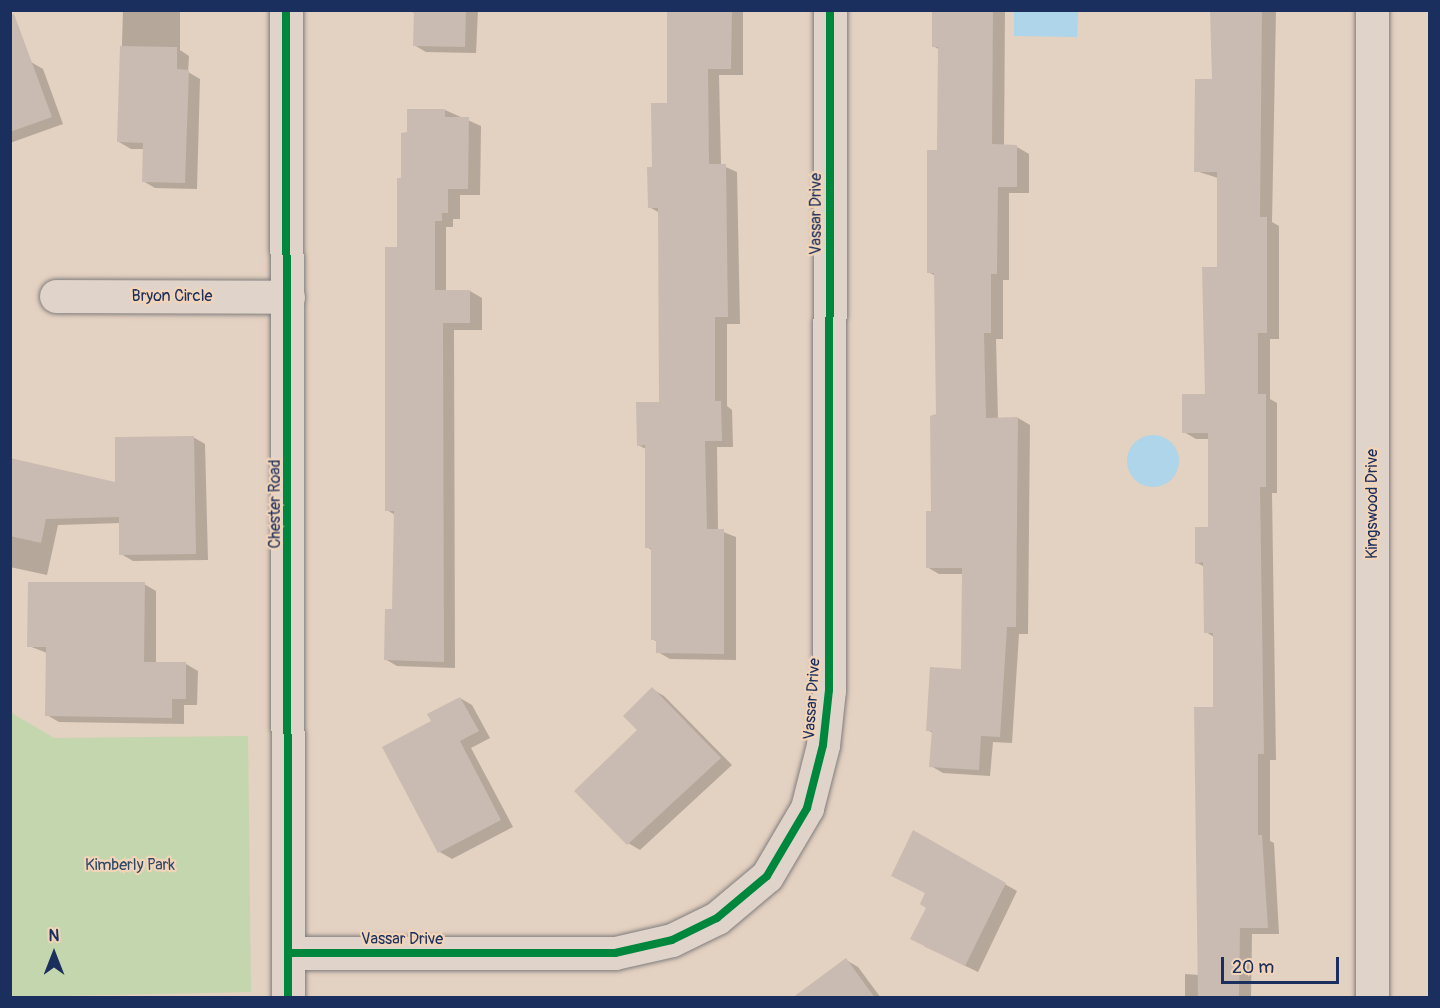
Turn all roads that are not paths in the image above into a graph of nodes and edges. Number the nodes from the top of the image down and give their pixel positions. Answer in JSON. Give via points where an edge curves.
{"nodes":[{"id":1,"x":286,"y":10,"type":"edge"},
{"id":2,"x":830,"y":10,"type":"edge"},
{"id":3,"x":1371,"y":10,"type":"edge"},
{"id":4,"x":56,"y":296,"type":"dead end"},
{"id":5,"x":288,"y":297,"type":"junction"},
{"id":6,"x":289,"y":953,"type":"junction"},
{"id":7,"x":288,"y":998,"type":"edge"},
{"id":8,"x":1372,"y":998,"type":"edge"}],
"edges":[{"from":1,"to":5,"type":"street","name":"Chester Road"},
{"from":2,"to":6,"type":"street","name":"Vassar Drive","via":[[829,690],[824,745],[807,808],[767,876],[717,918],[672,940],[615,952]]},
{"from":3,"to":8,"type":"street","name":"Kingswood Drive"},
{"from":4,"to":5,"type":"street","name":"Bryon Circle"},
{"from":5,"to":6,"type":"street","name":"Chester Road"},
{"from":6,"to":7,"type":"street","name":"Chester Road"}]}
